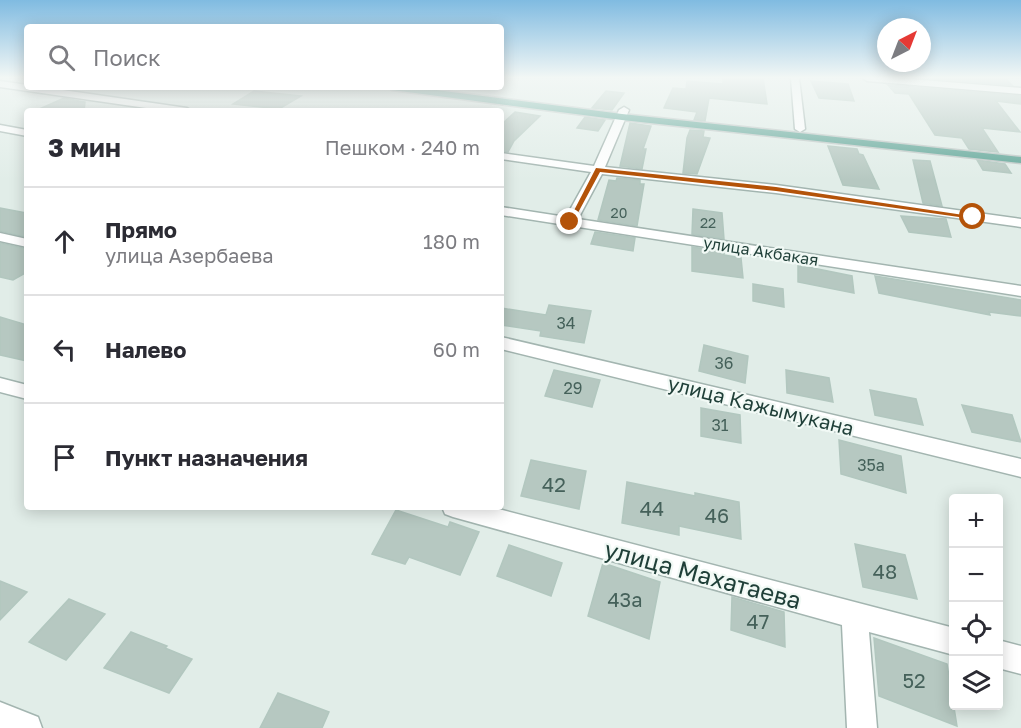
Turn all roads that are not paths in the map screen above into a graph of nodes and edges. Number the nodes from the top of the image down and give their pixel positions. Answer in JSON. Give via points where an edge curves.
{"nodes":[{"id":1,"x":614,"y":112,"type":"edge"},
{"id":2,"x":616,"y":112,"type":"edge"},
{"id":3,"x":798,"y":112,"type":"edge"},
{"id":4,"x":623,"y":113,"type":"junction"},
{"id":5,"x":0,"y":128,"type":"edge"},
{"id":6,"x":800,"y":129,"type":"junction"},
{"id":7,"x":24,"y":132,"type":"edge"},
{"id":8,"x":1021,"y":152,"type":"edge"},
{"id":9,"x":504,"y":156,"type":"edge"},
{"id":10,"x":1021,"y":160,"type":"edge"},
{"id":11,"x":598,"y":170,"type":"junction"},
{"id":12,"x":504,"y":211,"type":"edge"},
{"id":13,"x":570,"y":222,"type":"junction"},
{"id":14,"x":1021,"y":223,"type":"edge"},
{"id":15,"x":0,"y":237,"type":"edge"},
{"id":16,"x":24,"y":242,"type":"edge"},
{"id":17,"x":1021,"y":291,"type":"edge"},
{"id":18,"x":504,"y":344,"type":"edge"},
{"id":19,"x":0,"y":385,"type":"edge"},
{"id":20,"x":24,"y":391,"type":"edge"},
{"id":21,"x":1021,"y":468,"type":"edge"},
{"id":22,"x":464,"y":510,"type":"edge"},
{"id":23,"x":855,"y":615,"type":"junction"},
{"id":24,"x":949,"y":641,"type":"edge"},
{"id":25,"x":1003,"y":655,"type":"edge"},
{"id":26,"x":1021,"y":660,"type":"edge"},
{"id":27,"x":0,"y":717,"type":"edge"},
{"id":28,"x":27,"y":728,"type":"edge"},
{"id":29,"x":862,"y":728,"type":"edge"}],
"edges":[{"from":1,"to":4,"type":"main road"},
{"from":2,"to":4,"type":"main road"},
{"from":3,"to":6,"type":"street"},
{"from":4,"to":6,"type":"main road"},
{"from":4,"to":10,"type":"main road"},
{"from":4,"to":11,"type":"street"},
{"from":5,"to":7,"type":"street"},
{"from":6,"to":8,"type":"main road"},
{"from":9,"to":11,"type":"street"},
{"from":11,"to":13,"type":"street"},
{"from":11,"to":14,"type":"street","via":[[776,189]]},
{"from":12,"to":13,"type":"street","name":"улица Акбакая"},
{"from":13,"to":17,"type":"street","name":"улица Акбакая"},
{"from":15,"to":16,"type":"street"},
{"from":18,"to":21,"type":"street","name":"улица Кажымукана"},
{"from":19,"to":20,"type":"street"},
{"from":22,"to":23,"type":"street","name":"улица Махатаева"},
{"from":23,"to":24,"type":"street","name":"улица Махатаева"},
{"from":23,"to":29,"type":"street"},
{"from":25,"to":26,"type":"street"},
{"from":27,"to":28,"type":"street"}]}
